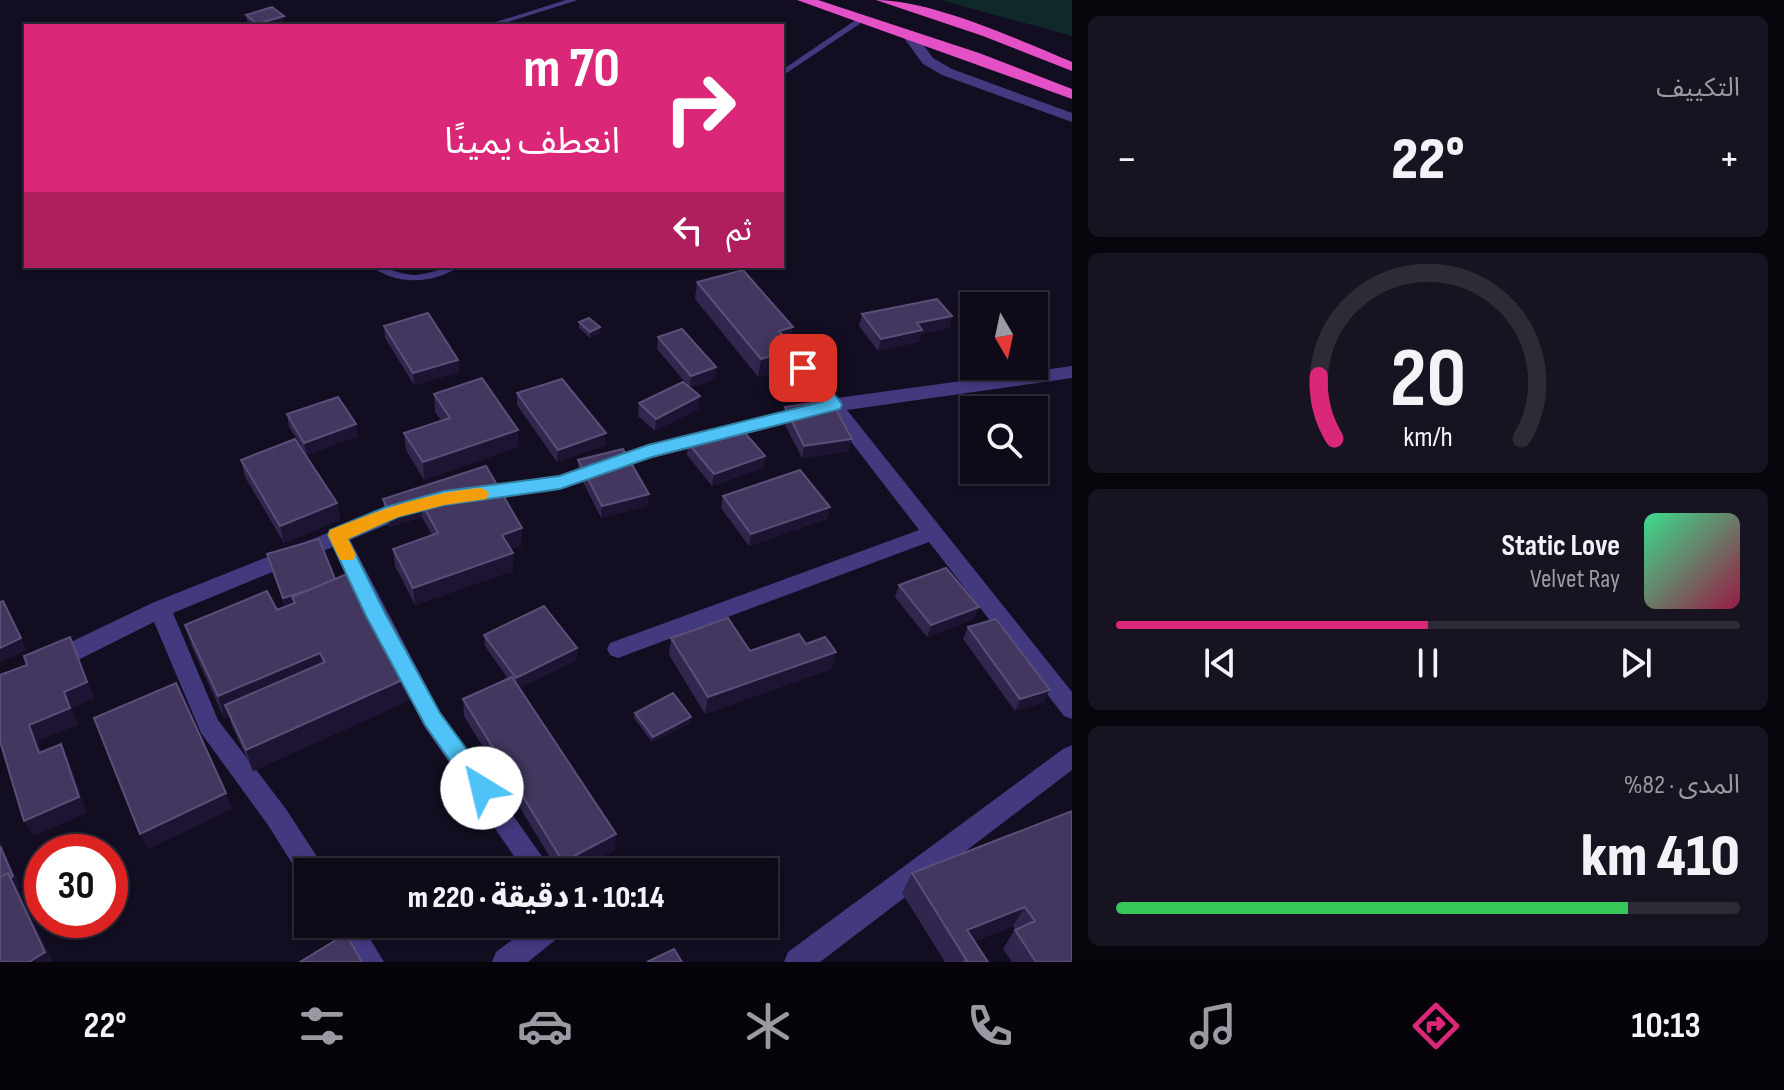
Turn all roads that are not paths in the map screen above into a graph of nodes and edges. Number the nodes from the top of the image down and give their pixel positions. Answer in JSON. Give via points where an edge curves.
{"nodes":[{"id":1,"x":574,"y":0,"type":"edge"},
{"id":2,"x":804,"y":0,"type":"edge"},
{"id":3,"x":883,"y":0,"type":"edge"},
{"id":4,"x":863,"y":19,"type":"junction"},
{"id":5,"x":494,"y":24,"type":"edge"},
{"id":6,"x":908,"y":34,"type":"junction"},
{"id":7,"x":1072,"y":67,"type":"edge"},
{"id":8,"x":784,"y":73,"type":"edge"},
{"id":9,"x":1072,"y":94,"type":"edge"},
{"id":10,"x":1072,"y":118,"type":"edge"},
{"id":11,"x":379,"y":268,"type":"edge"},
{"id":12,"x":451,"y":268,"type":"edge"},
{"id":13,"x":787,"y":350,"type":"edge"},
{"id":14,"x":1072,"y":372,"type":"edge"},
{"id":15,"x":834,"y":405,"type":"junction"},
{"id":16,"x":458,"y":497,"type":"edge"},
{"id":17,"x":431,"y":502,"type":"edge"},
{"id":18,"x":932,"y":533,"type":"junction"},
{"id":19,"x":337,"y":535,"type":"junction"},
{"id":20,"x":160,"y":609,"type":"junction"},
{"id":21,"x":618,"y":649,"type":"dead end"},
{"id":22,"x":38,"y":669,"type":"edge"},
{"id":23,"x":1072,"y":709,"type":"edge"},
{"id":24,"x":1072,"y":756,"type":"edge"},
{"id":25,"x":303,"y":858,"type":"edge"},
{"id":26,"x":530,"y":858,"type":"edge"},
{"id":27,"x":354,"y":938,"type":"edge"},
{"id":28,"x":537,"y":938,"type":"edge"},
{"id":29,"x":370,"y":962,"type":"edge"},
{"id":30,"x":506,"y":962,"type":"edge"},
{"id":31,"x":798,"y":962,"type":"edge"}],
"edges":[{"from":1,"to":5,"type":"lane"},
{"from":2,"to":4,"type":"highway"},
{"from":3,"to":7,"type":"highway"},
{"from":4,"to":6,"type":"highway"},
{"from":4,"to":8,"type":"lane"},
{"from":6,"to":9,"type":"highway"},
{"from":6,"to":10,"type":"street","via":[[928,61],[947,72]]},
{"from":11,"to":12,"type":"lane","via":[[409,279],[429,278]]},
{"from":13,"to":15,"type":"street"},
{"from":14,"to":15,"type":"street"},
{"from":15,"to":16,"type":"street","via":[[648,452],[560,482]]},
{"from":15,"to":18,"type":"street"},
{"from":17,"to":19,"type":"street"},
{"from":18,"to":21,"type":"street"},
{"from":18,"to":23,"type":"street"},
{"from":19,"to":20,"type":"street"},
{"from":19,"to":26,"type":"street","via":[[432,719]]},
{"from":20,"to":22,"type":"street"},
{"from":20,"to":25,"type":"street","via":[[209,726]]},
{"from":24,"to":31,"type":"street"},
{"from":27,"to":29,"type":"street"},
{"from":28,"to":30,"type":"street"}]}
